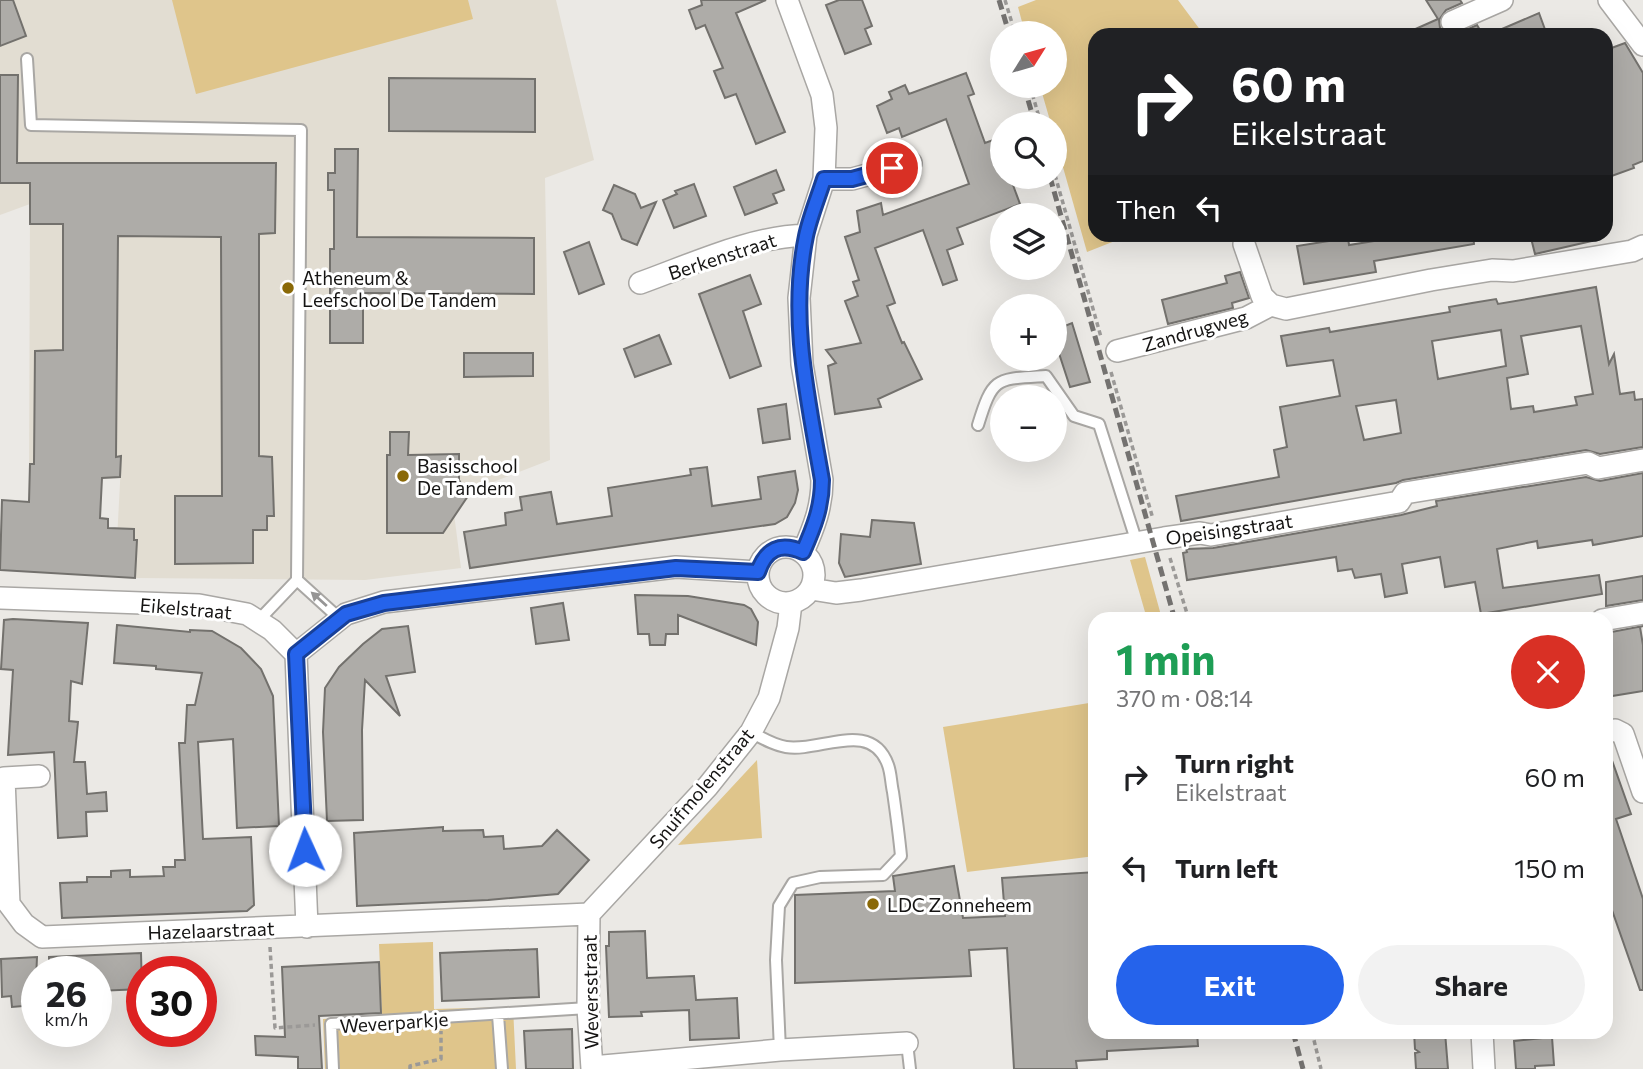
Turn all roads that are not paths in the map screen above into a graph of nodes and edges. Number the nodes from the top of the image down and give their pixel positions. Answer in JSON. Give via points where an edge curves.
{"nodes":[{"id":1,"x":787,"y":0,"type":"edge"},
{"id":2,"x":1503,"y":0,"type":"edge"},
{"id":3,"x":1609,"y":0,"type":"edge"},
{"id":4,"x":1452,"y":22,"type":"dead end"},
{"id":5,"x":1643,"y":45,"type":"edge"},
{"id":6,"x":27,"y":59,"type":"dead end"},
{"id":7,"x":911,"y":163,"type":"dead end"},
{"id":8,"x":824,"y":179,"type":"junction"},
{"id":9,"x":806,"y":235,"type":"junction"},
{"id":10,"x":1244,"y":244,"type":"dead end"},
{"id":11,"x":1643,"y":246,"type":"edge"},
{"id":12,"x":640,"y":283,"type":"dead end"},
{"id":13,"x":1271,"y":305,"type":"junction"},
{"id":14,"x":1118,"y":351,"type":"dead end"},
{"id":15,"x":978,"y":425,"type":"dead end"},
{"id":16,"x":1643,"y":460,"type":"edge"},
{"id":17,"x":1137,"y":543,"type":"junction"},
{"id":18,"x":803,"y":552,"type":"junction"},
{"id":19,"x":758,"y":572,"type":"junction"},
{"id":20,"x":297,"y":580,"type":"junction"},
{"id":21,"x":811,"y":589,"type":"junction"},
{"id":22,"x":0,"y":598,"type":"edge"},
{"id":23,"x":791,"y":603,"type":"junction"},
{"id":24,"x":1643,"y":613,"type":"edge"},
{"id":25,"x":340,"y":618,"type":"junction"},
{"id":26,"x":1613,"y":618,"type":"edge"},
{"id":27,"x":258,"y":621,"type":"junction"},
{"id":28,"x":296,"y":654,"type":"junction"},
{"id":29,"x":1624,"y":731,"type":"edge"},
{"id":30,"x":751,"y":732,"type":"junction"},
{"id":31,"x":39,"y":776,"type":"dead end"},
{"id":32,"x":1643,"y":792,"type":"edge"},
{"id":33,"x":589,"y":914,"type":"junction"},
{"id":34,"x":307,"y":927,"type":"junction"},
{"id":35,"x":588,"y":1008,"type":"junction"},
{"id":36,"x":498,"y":1015,"type":"junction"},
{"id":37,"x":1482,"y":1039,"type":"edge"},
{"id":38,"x":907,"y":1043,"type":"joint"},
{"id":39,"x":780,"y":1050,"type":"junction"},
{"id":40,"x":592,"y":1068,"type":"edge"},
{"id":41,"x":333,"y":1069,"type":"edge"},
{"id":42,"x":502,"y":1069,"type":"edge"},
{"id":43,"x":910,"y":1069,"type":"edge"},
{"id":44,"x":1484,"y":1069,"type":"edge"}],
"edges":[{"from":1,"to":8,"type":"street","name":"Berkenstraat","via":[[822,95]]},
{"from":2,"to":4,"type":"street"},
{"from":3,"to":5,"type":"street"},
{"from":6,"to":20,"type":"lane","via":[[31,125],[301,130]]},
{"from":7,"to":8,"type":"street","via":[[852,179]]},
{"from":8,"to":9,"type":"street","name":"Berkenstraat"},
{"from":9,"to":12,"type":"street","name":"Berkenstraat","via":[[752,244]]},
{"from":9,"to":18,"type":"street","name":"Berkenstraat","via":[[799,298],[802,364],[822,499]]},
{"from":10,"to":13,"type":"street","via":[[1262,296]]},
{"from":11,"to":13,"type":"street","via":[[1286,309]]},
{"from":13,"to":14,"type":"street","name":"Zandrugweg","via":[[1246,318]]},
{"from":15,"to":17,"type":"lane","via":[[988,394],[1005,379],[1046,376],[1074,416],[1100,424]]},
{"from":16,"to":17,"type":"street","name":"Opeisingstraat","via":[[1598,468],[1588,463],[1405,493],[1398,502],[1211,535]]},
{"from":17,"to":21,"type":"street","name":"Opeisingstraat","via":[[861,590]]},
{"from":18,"to":19,"type":"street","via":[[779,547],[768,553]]},
{"from":18,"to":21,"type":"street","via":[[812,562],[815,579]]},
{"from":19,"to":23,"type":"street","via":[[767,596]]},
{"from":19,"to":25,"type":"street","via":[[676,568],[384,603]]},
{"from":25,"to":20,"type":"lane","one_way":true},
{"from":20,"to":27,"type":"lane"},
{"from":21,"to":23,"type":"street"},
{"from":22,"to":27,"type":"street","name":"Eikelstraat","via":[[199,605],[247,614]]},
{"from":23,"to":30,"type":"street","name":"Snuifmolenstraat","via":[[769,698]]},
{"from":24,"to":26,"type":"street"},
{"from":25,"to":28,"type":"street"},
{"from":27,"to":28,"type":"street","name":"Eikelstraat"},
{"from":28,"to":34,"type":"street"},
{"from":29,"to":32,"type":"street"},
{"from":30,"to":33,"type":"street","name":"Snuifmolenstraat","via":[[708,786]]},
{"from":30,"to":39,"type":"lane","via":[[788,748],[841,739],[863,740],[878,749],[888,765],[901,856],[883,875],[820,877],[793,883],[779,906]]},
{"from":31,"to":34,"type":"street","name":"Hazelaarstraat","via":[[4,778],[9,904],[24,924],[42,937]]},
{"from":33,"to":34,"type":"street","name":"Hazelaarstraat"},
{"from":33,"to":35,"type":"street","name":"Weversstraat"},
{"from":35,"to":36,"type":"lane","name":"Weverparkje"},
{"from":35,"to":40,"type":"street","name":"Weversstraat"},
{"from":36,"to":41,"type":"lane","name":"Weverparkje","via":[[331,1024]]},
{"from":36,"to":42,"type":"lane"},
{"from":37,"to":44,"type":"street"},
{"from":38,"to":39,"type":"street"},
{"from":38,"to":43,"type":"lane"},
{"from":39,"to":40,"type":"street"}]}
